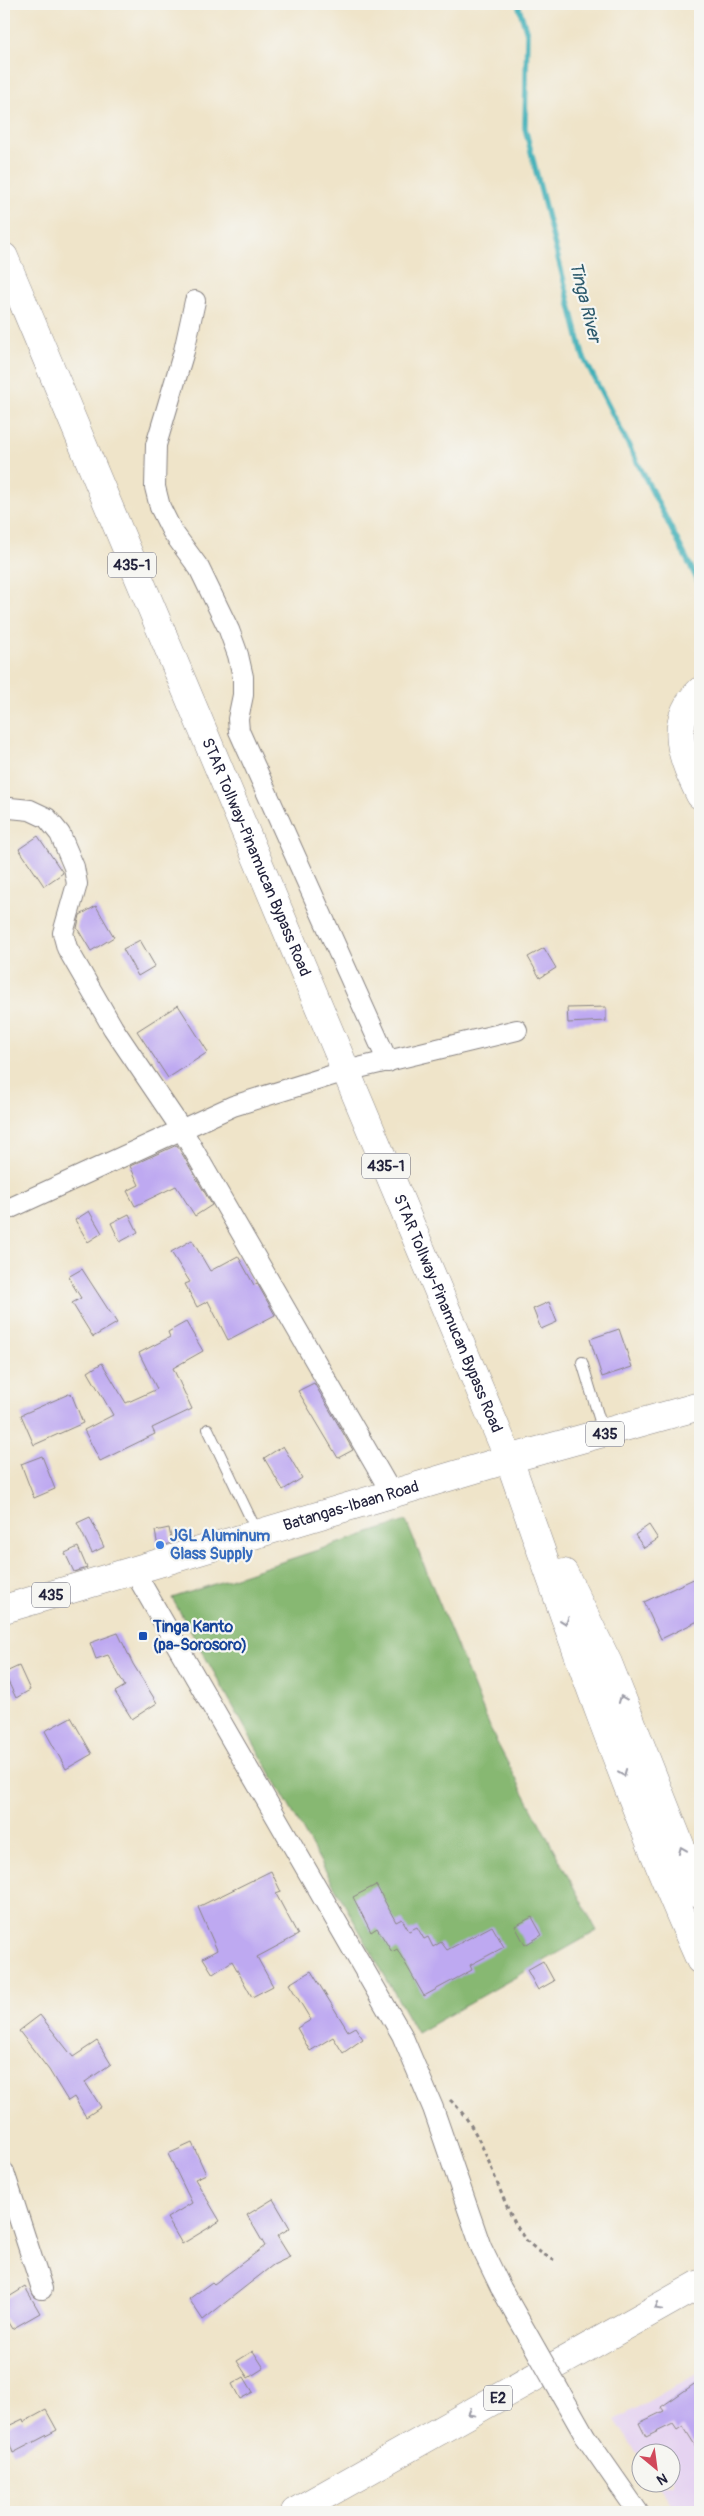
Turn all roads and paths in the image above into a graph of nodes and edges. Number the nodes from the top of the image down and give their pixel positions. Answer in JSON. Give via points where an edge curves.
{"nodes":[{"id":1,"x":4,"y":256,"type":"edge"},
{"id":2,"x":195,"y":301,"type":"dead end"},
{"id":3,"x":700,"y":691,"type":"edge"},
{"id":4,"x":700,"y":795,"type":"edge"},
{"id":5,"x":4,"y":809,"type":"edge"},
{"id":6,"x":517,"y":1030,"type":"dead end"},
{"id":7,"x":388,"y":1062,"type":"junction"},
{"id":8,"x":346,"y":1071,"type":"junction"},
{"id":9,"x":182,"y":1130,"type":"junction"},
{"id":10,"x":4,"y":1211,"type":"edge"},
{"id":11,"x":582,"y":1362,"type":"dead end"},
{"id":12,"x":700,"y":1406,"type":"edge"},
{"id":13,"x":208,"y":1429,"type":"dead end"},
{"id":14,"x":604,"y":1434,"type":"junction"},
{"id":15,"x":509,"y":1459,"type":"junction"},
{"id":16,"x":392,"y":1494,"type":"junction"},
{"id":17,"x":258,"y":1535,"type":"junction"},
{"id":18,"x":134,"y":1570,"type":"junction"},
{"id":19,"x":4,"y":1610,"type":"edge"},
{"id":20,"x":700,"y":1895,"type":"edge"},
{"id":21,"x":700,"y":1960,"type":"edge"},
{"id":22,"x":447,"y":2097,"type":"dead end"},
{"id":23,"x":4,"y":2172,"type":"edge"},
{"id":24,"x":554,"y":2260,"type":"dead end"},
{"id":25,"x":700,"y":2284,"type":"edge"},
{"id":26,"x":42,"y":2289,"type":"dead end"},
{"id":27,"x":700,"y":2305,"type":"edge"},
{"id":28,"x":295,"y":2512,"type":"edge"},
{"id":29,"x":330,"y":2512,"type":"edge"},
{"id":30,"x":638,"y":2512,"type":"edge"}],
"edges":[{"from":1,"to":8,"type":"main road","name":"STAR Tollway-Pinamucan Bypass Road","number":"435-1"},
{"from":2,"to":7,"type":"street","via":[[156,445],[155,487],[160,507],[172,531],[199,568],[228,630],[243,677],[239,731]]},
{"from":3,"to":4,"type":"main road","via":[[689,702],[680,740],[683,758]]},
{"from":5,"to":9,"type":"street","via":[[30,810],[47,818],[60,834],[74,867],[77,884],[63,933],[67,948],[114,1028]]},
{"from":6,"to":7,"type":"street"},
{"from":7,"to":8,"type":"street"},
{"from":8,"to":9,"type":"street","via":[[233,1106]]},
{"from":8,"to":15,"type":"main road","name":"STAR Tollway-Pinamucan Bypass Road","number":"435-1"},
{"from":9,"to":10,"type":"street"},
{"from":9,"to":16,"type":"street"},
{"from":11,"to":14,"type":"lane"},
{"from":12,"to":14,"type":"main road","name":"Batangas-Ibaan Road","number":"435"},
{"from":13,"to":17,"type":"lane"},
{"from":14,"to":15,"type":"main road","name":"Batangas-Ibaan Road","number":"435"},
{"from":15,"to":16,"type":"main road","name":"Batangas-Ibaan Road","number":"435"},
{"from":20,"to":15,"type":"main road","one_way":true,"via":[[608,1663]]},
{"from":15,"to":21,"type":"main road","one_way":true,"via":[[584,1674]]},
{"from":16,"to":17,"type":"main road","name":"Batangas-Ibaan Road","number":"435"},
{"from":17,"to":18,"type":"main road","name":"Batangas-Ibaan Road","number":"435"},
{"from":18,"to":19,"type":"main road","name":"Batangas-Ibaan Road","number":"435"},
{"from":18,"to":30,"type":"street","bridge":true,"via":[[402,2036],[433,2108],[481,2247],[501,2288],[585,2436]]},
{"from":22,"to":24,"type":"path","via":[[462,2110],[487,2156],[521,2234]]},
{"from":23,"to":26,"type":"street"},
{"from":25,"to":28,"type":"main road","number":"E2","one_way":true},
{"from":27,"to":29,"type":"main road","number":"E2"}]}
